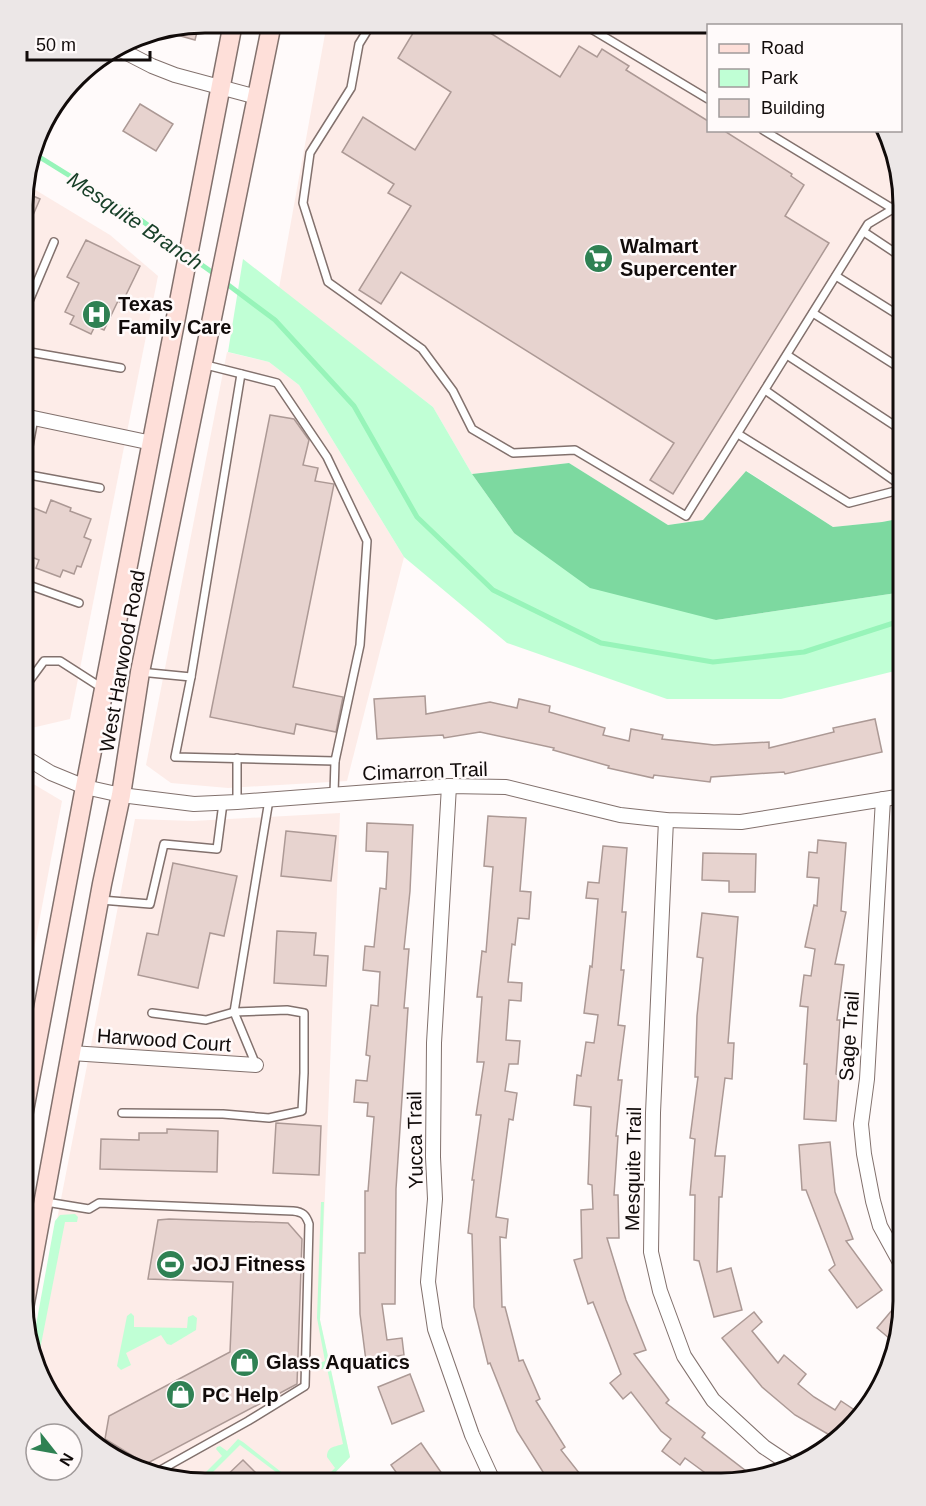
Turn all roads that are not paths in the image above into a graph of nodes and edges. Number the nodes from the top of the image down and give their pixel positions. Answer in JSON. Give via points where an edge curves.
{"nodes":[{"id":1,"x":231,"y":33,"type":"edge"},
{"id":2,"x":270,"y":33,"type":"edge"},
{"id":3,"x":366,"y":33,"type":"edge"},
{"id":4,"x":598,"y":33,"type":"edge"},
{"id":5,"x":126,"y":52,"type":"edge"},
{"id":6,"x":221,"y":87,"type":"junction"},
{"id":7,"x":257,"y":97,"type":"junction"},
{"id":8,"x":707,"y":98,"type":"edge"},
{"id":9,"x":765,"y":132,"type":"edge"},
{"id":10,"x":893,"y":209,"type":"joint"},
{"id":11,"x":864,"y":232,"type":"junction"},
{"id":12,"x":54,"y":242,"type":"dead end"},
{"id":13,"x":893,"y":251,"type":"edge"},
{"id":14,"x":836,"y":276,"type":"junction"},
{"id":15,"x":33,"y":286,"type":"edge"},
{"id":16,"x":893,"y":312,"type":"edge"},
{"id":17,"x":813,"y":313,"type":"junction"},
{"id":18,"x":33,"y":353,"type":"edge"},
{"id":19,"x":787,"y":355,"type":"junction"},
{"id":20,"x":202,"y":364,"type":"junction"},
{"id":21,"x":893,"y":364,"type":"edge"},
{"id":22,"x":121,"y":368,"type":"dead end"},
{"id":23,"x":241,"y":374,"type":"junction"},
{"id":24,"x":765,"y":390,"type":"junction"},
{"id":25,"x":33,"y":418,"type":"edge"},
{"id":26,"x":893,"y":424,"type":"edge"},
{"id":27,"x":738,"y":434,"type":"junction"},
{"id":28,"x":152,"y":443,"type":"junction"},
{"id":29,"x":33,"y":476,"type":"edge"},
{"id":30,"x":893,"y":481,"type":"edge"},
{"id":31,"x":100,"y":488,"type":"dead end"},
{"id":32,"x":893,"y":491,"type":"edge"},
{"id":33,"x":33,"y":586,"type":"edge"},
{"id":34,"x":80,"y":603,"type":"dead end"},
{"id":35,"x":141,"y":672,"type":"junction"},
{"id":36,"x":33,"y":676,"type":"edge"},
{"id":37,"x":191,"y":677,"type":"junction"},
{"id":38,"x":104,"y":689,"type":"junction"},
{"id":39,"x":237,"y":758,"type":"junction"},
{"id":40,"x":335,"y":761,"type":"junction"},
{"id":41,"x":33,"y":762,"type":"edge"},
{"id":42,"x":449,"y":786,"type":"junction"},
{"id":43,"x":85,"y":787,"type":"junction"},
{"id":44,"x":121,"y":795,"type":"junction"},
{"id":45,"x":334,"y":795,"type":"junction"},
{"id":46,"x":893,"y":798,"type":"edge"},
{"id":47,"x":883,"y":799,"type":"junction"},
{"id":48,"x":269,"y":800,"type":"junction"},
{"id":49,"x":223,"y":802,"type":"junction"},
{"id":50,"x":237,"y":802,"type":"junction"},
{"id":51,"x":666,"y":820,"type":"junction"},
{"id":52,"x":99,"y":899,"type":"junction"},
{"id":53,"x":234,"y":1012,"type":"junction"},
{"id":54,"x":152,"y":1013,"type":"dead end"},
{"id":55,"x":33,"y":1041,"type":"edge"},
{"id":56,"x":71,"y":1053,"type":"junction"},
{"id":57,"x":256,"y":1065,"type":"joint"},
{"id":58,"x":122,"y":1113,"type":"dead end"},
{"id":59,"x":44,"y":1202,"type":"junction"},
{"id":60,"x":893,"y":1250,"type":"edge"},
{"id":61,"x":33,"y":1260,"type":"edge"},
{"id":62,"x":785,"y":1461,"type":"edge"},
{"id":63,"x":164,"y":1468,"type":"edge"},
{"id":64,"x":489,"y":1473,"type":"edge"}],
"edges":[{"from":1,"to":6,"type":"main road","name":"West Harwood Road"},
{"from":2,"to":7,"type":"main road","name":"West Harwood Road"},
{"from":3,"to":27,"type":"lane","via":[[359,44],[351,88],[310,153],[303,203],[328,282],[422,349],[453,391],[472,429],[513,453],[575,450],[686,516]]},
{"from":4,"to":8,"type":"lane"},
{"from":5,"to":6,"type":"street","via":[[167,72]]},
{"from":6,"to":7,"type":"street"},
{"from":6,"to":28,"type":"main road","name":"West Harwood Road"},
{"from":7,"to":20,"type":"main road","name":"West Harwood Road"},
{"from":9,"to":10,"type":"lane"},
{"from":10,"to":11,"type":"lane","via":[[868,224]]},
{"from":11,"to":13,"type":"lane"},
{"from":11,"to":14,"type":"lane"},
{"from":12,"to":15,"type":"lane"},
{"from":14,"to":16,"type":"lane"},
{"from":14,"to":17,"type":"lane"},
{"from":17,"to":19,"type":"lane"},
{"from":17,"to":21,"type":"lane"},
{"from":18,"to":22,"type":"lane"},
{"from":19,"to":24,"type":"lane"},
{"from":19,"to":26,"type":"lane"},
{"from":20,"to":23,"type":"lane"},
{"from":20,"to":35,"type":"main road","name":"West Harwood Road"},
{"from":23,"to":37,"type":"lane"},
{"from":23,"to":40,"type":"lane","via":[[277,382],[327,457],[368,541],[360,645]]},
{"from":24,"to":27,"type":"lane"},
{"from":24,"to":30,"type":"lane"},
{"from":25,"to":28,"type":"street"},
{"from":27,"to":32,"type":"lane","via":[[849,503]]},
{"from":28,"to":38,"type":"main road","name":"West Harwood Road"},
{"from":29,"to":31,"type":"lane"},
{"from":33,"to":34,"type":"lane"},
{"from":35,"to":37,"type":"lane"},
{"from":35,"to":44,"type":"main road","name":"West Harwood Road"},
{"from":36,"to":38,"type":"lane","via":[[44,661],[60,661]]},
{"from":37,"to":39,"type":"lane","via":[[175,757]]},
{"from":38,"to":43,"type":"main road","name":"West Harwood Road"},
{"from":39,"to":40,"type":"lane"},
{"from":39,"to":50,"type":"lane"},
{"from":40,"to":45,"type":"lane"},
{"from":41,"to":43,"type":"street","name":"Cimarron Trail"},
{"from":42,"to":45,"type":"street","name":"Cimarron Trail"},
{"from":42,"to":51,"type":"street","name":"Cimarron Trail","via":[[506,788],[620,814]]},
{"from":42,"to":64,"type":"street","name":"Yucca Trail","via":[[434,1043],[435,1199],[428,1282],[435,1329]]},
{"from":43,"to":44,"type":"street","name":"Cimarron Trail"},
{"from":43,"to":55,"type":"main road","name":"West Harwood Road"},
{"from":44,"to":49,"type":"street","name":"Cimarron Trail","via":[[194,804]]},
{"from":44,"to":52,"type":"main road","name":"West Harwood Road"},
{"from":45,"to":48,"type":"street","name":"Cimarron Trail"},
{"from":46,"to":47,"type":"street","name":"Cimarron Trail"},
{"from":47,"to":51,"type":"street","name":"Cimarron Trail","via":[[741,822]]},
{"from":47,"to":60,"type":"street","name":"Sage Trail","via":[[861,1124],[875,1209]]},
{"from":48,"to":50,"type":"street","name":"Cimarron Trail"},
{"from":48,"to":53,"type":"lane"},
{"from":49,"to":50,"type":"street","name":"Cimarron Trail"},
{"from":49,"to":52,"type":"lane","via":[[217,849],[164,844],[150,904]]},
{"from":51,"to":62,"type":"street","name":"Mesquite Trail","via":[[651,1252],[660,1291],[684,1356],[713,1400]]},
{"from":52,"to":56,"type":"main road","name":"West Harwood Road"},
{"from":53,"to":54,"type":"lane","via":[[206,1020]]},
{"from":53,"to":57,"type":"lane"},
{"from":53,"to":58,"type":"lane","via":[[304,1013],[302,1111],[268,1118]]},
{"from":56,"to":57,"type":"street","name":"Harwood Court"},
{"from":56,"to":59,"type":"main road","name":"West Harwood Road"},
{"from":59,"to":61,"type":"main road","name":"West Harwood Road"},
{"from":59,"to":63,"type":"lane","via":[[89,1209],[99,1203],[293,1211],[306,1216],[309,1224],[305,1386]]}]}
